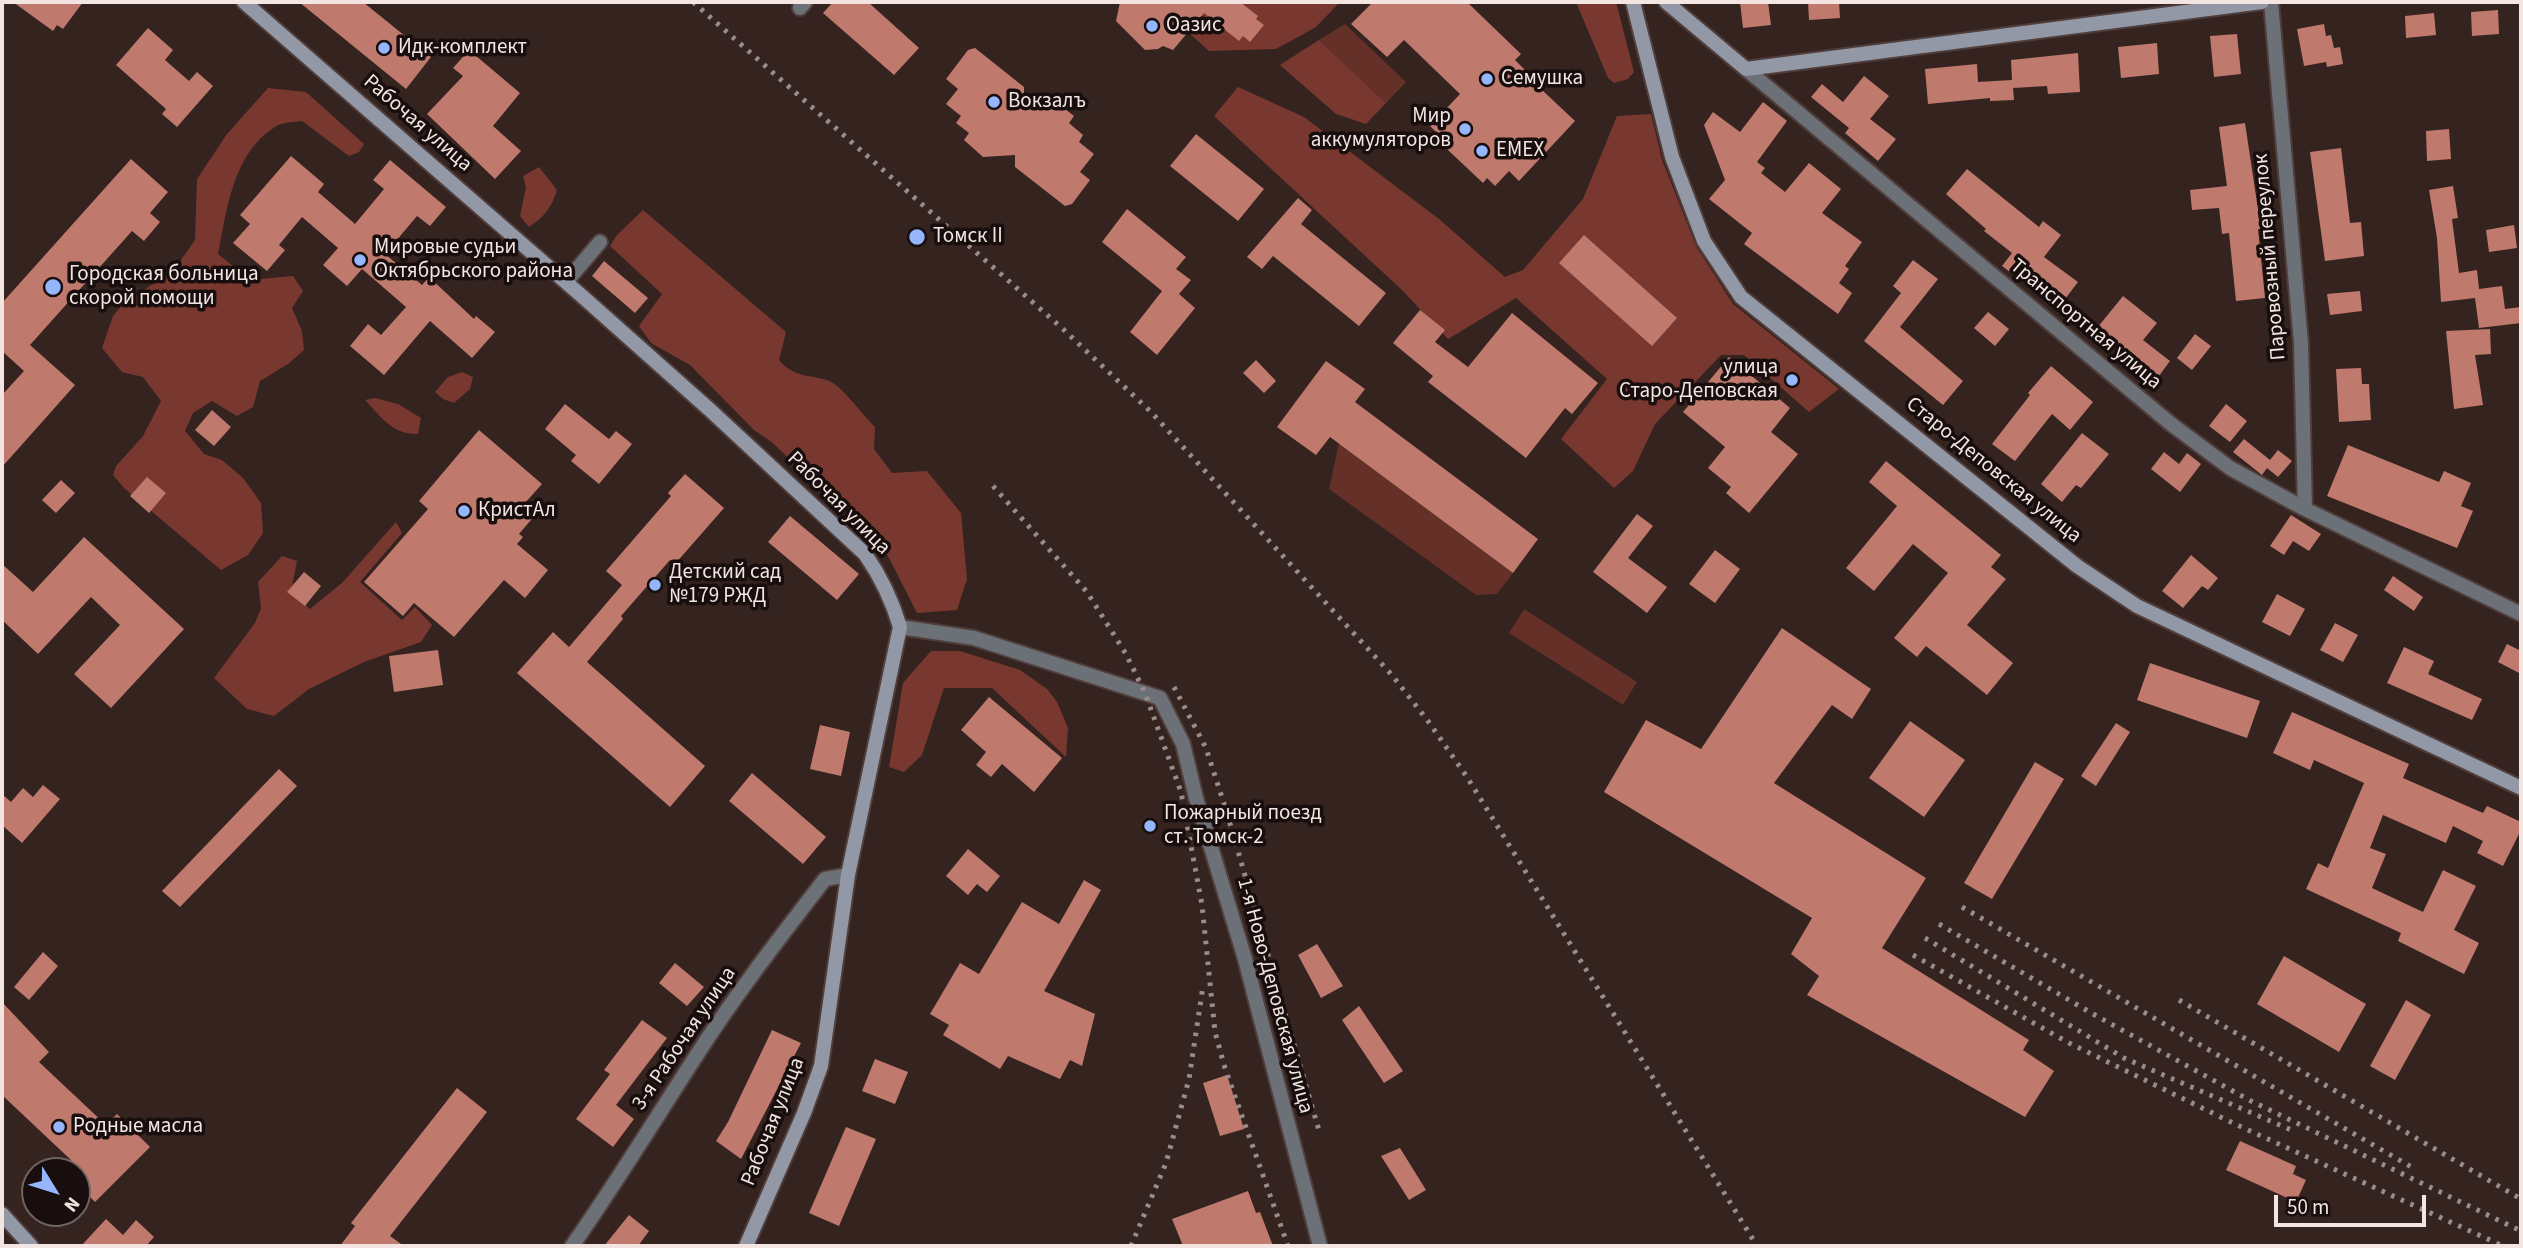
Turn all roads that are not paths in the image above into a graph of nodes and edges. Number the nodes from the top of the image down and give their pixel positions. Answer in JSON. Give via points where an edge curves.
{"nodes":[{"id":1,"x":244,"y":2,"type":"edge"},
{"id":2,"x":1633,"y":2,"type":"edge"},
{"id":3,"x":1666,"y":2,"type":"edge"},
{"id":4,"x":2262,"y":2,"type":"edge"},
{"id":5,"x":2271,"y":2,"type":"edge"},
{"id":6,"x":1746,"y":69,"type":"junction"},
{"id":7,"x":600,"y":242,"type":"dead end"},
{"id":8,"x":566,"y":282,"type":"junction"},
{"id":9,"x":2305,"y":509,"type":"junction"},
{"id":10,"x":2521,"y":614,"type":"edge"},
{"id":11,"x":900,"y":627,"type":"junction"},
{"id":12,"x":2521,"y":788,"type":"edge"},
{"id":13,"x":848,"y":875,"type":"junction"},
{"id":14,"x":2,"y":1214,"type":"edge"},
{"id":15,"x":32,"y":1246,"type":"edge"},
{"id":16,"x":572,"y":1246,"type":"edge"},
{"id":17,"x":746,"y":1246,"type":"edge"},
{"id":18,"x":1320,"y":1246,"type":"edge"}],
"edges":[{"from":1,"to":8,"type":"street","name":"Рабочая улица"},
{"from":2,"to":12,"type":"street","name":"Старо-Деповская улица","via":[[1672,158],[1704,241],[1741,297],[2077,566],[2137,607]]},
{"from":3,"to":6,"type":"street","name":"Транспортная улица"},
{"from":4,"to":6,"type":"street"},
{"from":5,"to":9,"type":"street","name":"Паровозный переулок","via":[[2301,343]]},
{"from":6,"to":9,"type":"street","name":"Транспортная улица","via":[[2171,424],[2231,468]]},
{"from":7,"to":8,"type":"street"},
{"from":8,"to":11,"type":"street","name":"Рабочая улица","via":[[865,554],[880,575]]},
{"from":9,"to":10,"type":"street","name":"Транспортная улица"},
{"from":11,"to":13,"type":"street","name":"Рабочая улица"},
{"from":11,"to":18,"type":"street","name":"1-я Ново-Деповская улица","via":[[974,638],[1160,698],[1183,744]]},
{"from":13,"to":16,"type":"street","name":"3-я Рабочая улица","via":[[825,878],[771,949]]},
{"from":13,"to":17,"type":"street","name":"Рабочая улица","via":[[821,1066]]},
{"from":14,"to":15,"type":"street"}]}
